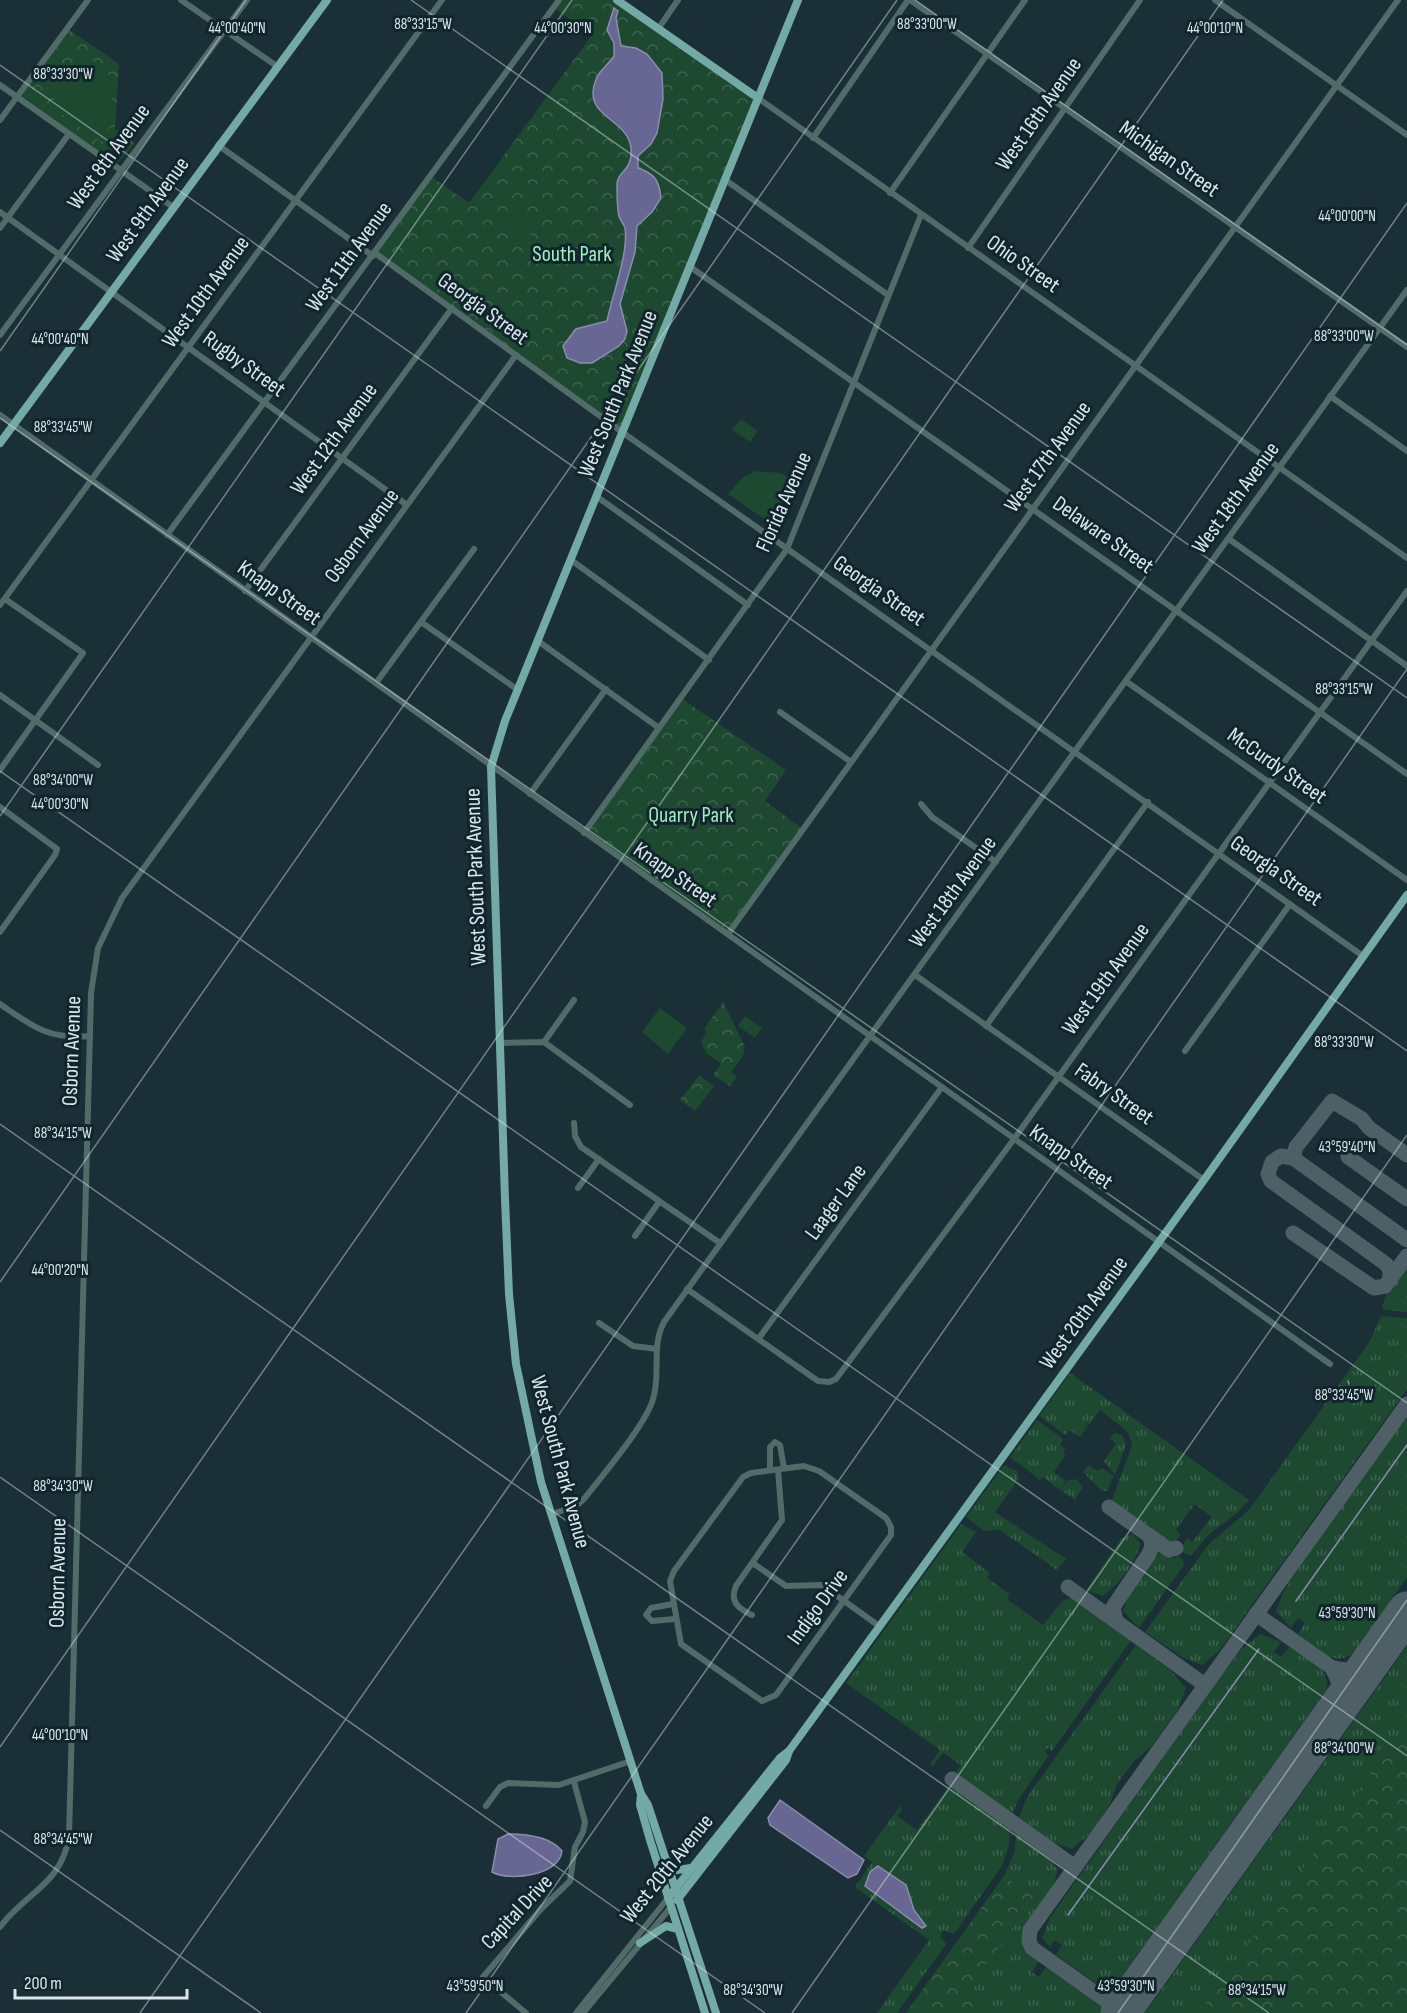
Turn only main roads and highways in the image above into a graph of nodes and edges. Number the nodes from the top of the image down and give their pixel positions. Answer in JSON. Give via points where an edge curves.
{"nodes":[{"id":1,"x":327,"y":0,"type":"edge"},
{"id":2,"x":617,"y":0,"type":"edge"},
{"id":3,"x":798,"y":0,"type":"edge"},
{"id":4,"x":758,"y":98,"type":"junction"},
{"id":5,"x":0,"y":443,"type":"edge"},
{"id":6,"x":1407,"y":895,"type":"edge"},
{"id":7,"x":789,"y":1751,"type":"junction"},
{"id":8,"x":640,"y":1794,"type":"junction"},
{"id":9,"x":667,"y":1860,"type":"junction"},
{"id":10,"x":693,"y":1867,"type":"junction"},
{"id":11,"x":676,"y":1888,"type":"junction"},
{"id":12,"x":668,"y":1898,"type":"junction"},
{"id":13,"x":679,"y":1898,"type":"junction"},
{"id":14,"x":671,"y":1906,"type":"junction"},
{"id":15,"x":678,"y":1929,"type":"junction"},
{"id":16,"x":640,"y":1943,"type":"road end"},
{"id":17,"x":705,"y":2013,"type":"edge"},
{"id":18,"x":716,"y":2013,"type":"edge"}],
"edges":[{"from":1,"to":5,"type":"main road","name":"West 9th Avenue"},
{"from":2,"to":4,"type":"main road","name":"Ohio Street"},
{"from":3,"to":4,"type":"main road","name":"West South Park Avenue"},
{"from":4,"to":8,"type":"main road","name":"West South Park Avenue","via":[[496,744],[491,767],[513,1336],[527,1425]]},
{"from":6,"to":7,"type":"main road","name":"West 20th Avenue"},
{"from":7,"to":10,"type":"main road","name":"West 20th Avenue"},
{"from":7,"to":13,"type":"main road","name":"West 20th Avenue","via":[[749,1810]]},
{"from":8,"to":9,"type":"main road","name":"West South Park Avenue","via":[[648,1805]]},
{"from":8,"to":12,"type":"main road","name":"West South Park Avenue"},
{"from":9,"to":10,"type":"main road","via":[[677,1870]]},
{"from":9,"to":11,"type":"main road","name":"West South Park Avenue"},
{"from":10,"to":11,"type":"main road","name":"West 20th Avenue"},
{"from":11,"to":12,"type":"main road","name":"West 20th Avenue"},
{"from":11,"to":13,"type":"main road","name":"West South Park Avenue"},
{"from":12,"to":14,"type":"main road","name":"West South Park Avenue"},
{"from":13,"to":14,"type":"main road","name":"West 20th Avenue"},
{"from":13,"to":18,"type":"main road","name":"West South Park Avenue"},
{"from":14,"to":15,"type":"main road","name":"West South Park Avenue"},
{"from":15,"to":16,"type":"main road","via":[[666,1926]]},
{"from":15,"to":17,"type":"main road","name":"West South Park Avenue"}]}
